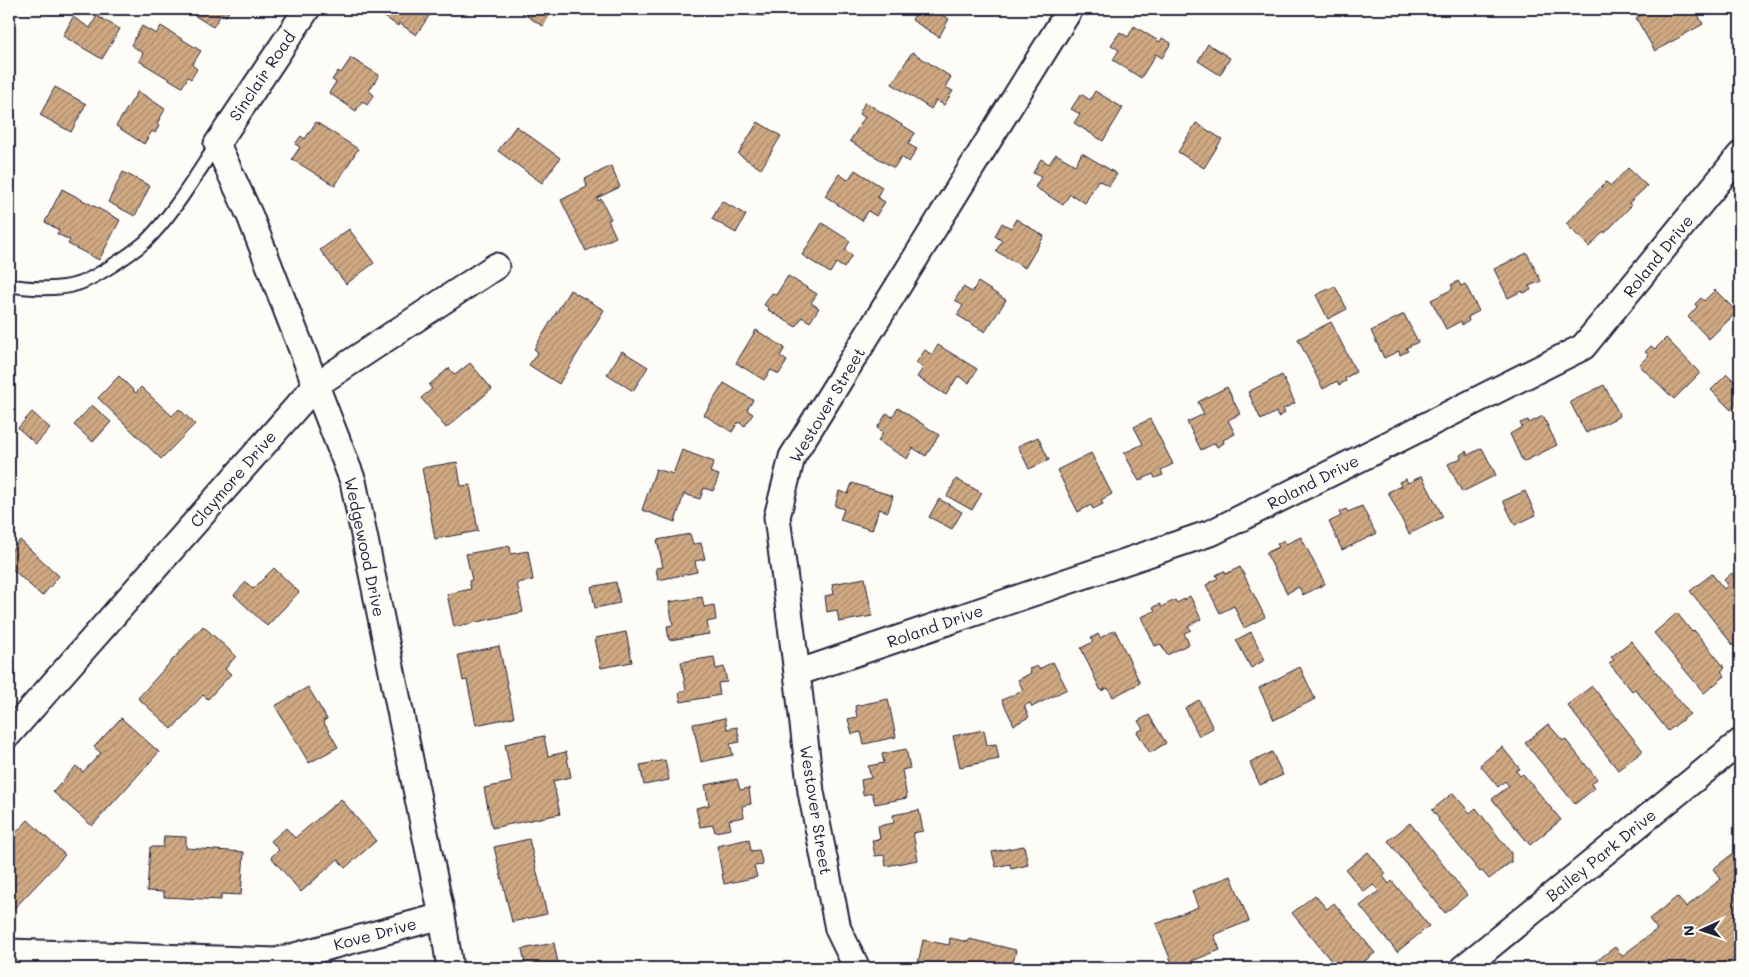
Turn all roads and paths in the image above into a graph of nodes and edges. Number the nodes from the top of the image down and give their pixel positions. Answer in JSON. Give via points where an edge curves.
{"nodes":[{"id":1,"x":307,"y":9,"type":"edge"},
{"id":2,"x":1070,"y":9,"type":"edge"},
{"id":3,"x":217,"y":144,"type":"junction"},
{"id":4,"x":1740,"y":155,"type":"edge"},
{"id":5,"x":496,"y":266,"type":"dead end"},
{"id":6,"x":9,"y":286,"type":"edge"},
{"id":7,"x":316,"y":385,"type":"junction"},
{"id":8,"x":798,"y":673,"type":"junction"},
{"id":9,"x":9,"y":734,"type":"edge"},
{"id":10,"x":1740,"y":742,"type":"edge"},
{"id":11,"x":442,"y":916,"type":"junction"},
{"id":12,"x":9,"y":952,"type":"edge"},
{"id":13,"x":450,"y":968,"type":"edge"},
{"id":14,"x":857,"y":968,"type":"edge"},
{"id":15,"x":1463,"y":968,"type":"edge"}],
"edges":[{"from":1,"to":3,"type":"street","name":"Sinclair Road"},
{"from":2,"to":8,"type":"street","name":"Westover Street","via":[[792,457],[777,518]]},
{"from":3,"to":6,"type":"lane","via":[[172,210],[145,242],[110,267],[77,284],[48,288]]},
{"from":3,"to":7,"type":"street","name":"Wedgewood Drive","via":[[250,216]]},
{"from":4,"to":8,"type":"street","name":"Roland Drive","via":[[1583,347],[1213,532]]},
{"from":5,"to":7,"type":"street","name":"Claymore Drive"},
{"from":7,"to":9,"type":"street","name":"Claymore Drive"},
{"from":7,"to":11,"type":"street","name":"Wedgewood Drive","via":[[353,481]]},
{"from":8,"to":14,"type":"street","name":"Westover Street","via":[[810,792],[838,929]]},
{"from":10,"to":15,"type":"street","name":"Bailey Park Drive"},
{"from":11,"to":12,"type":"street","name":"Kove Drive","via":[[276,961]]},
{"from":11,"to":13,"type":"street","name":"Wedgewood Drive"}]}
